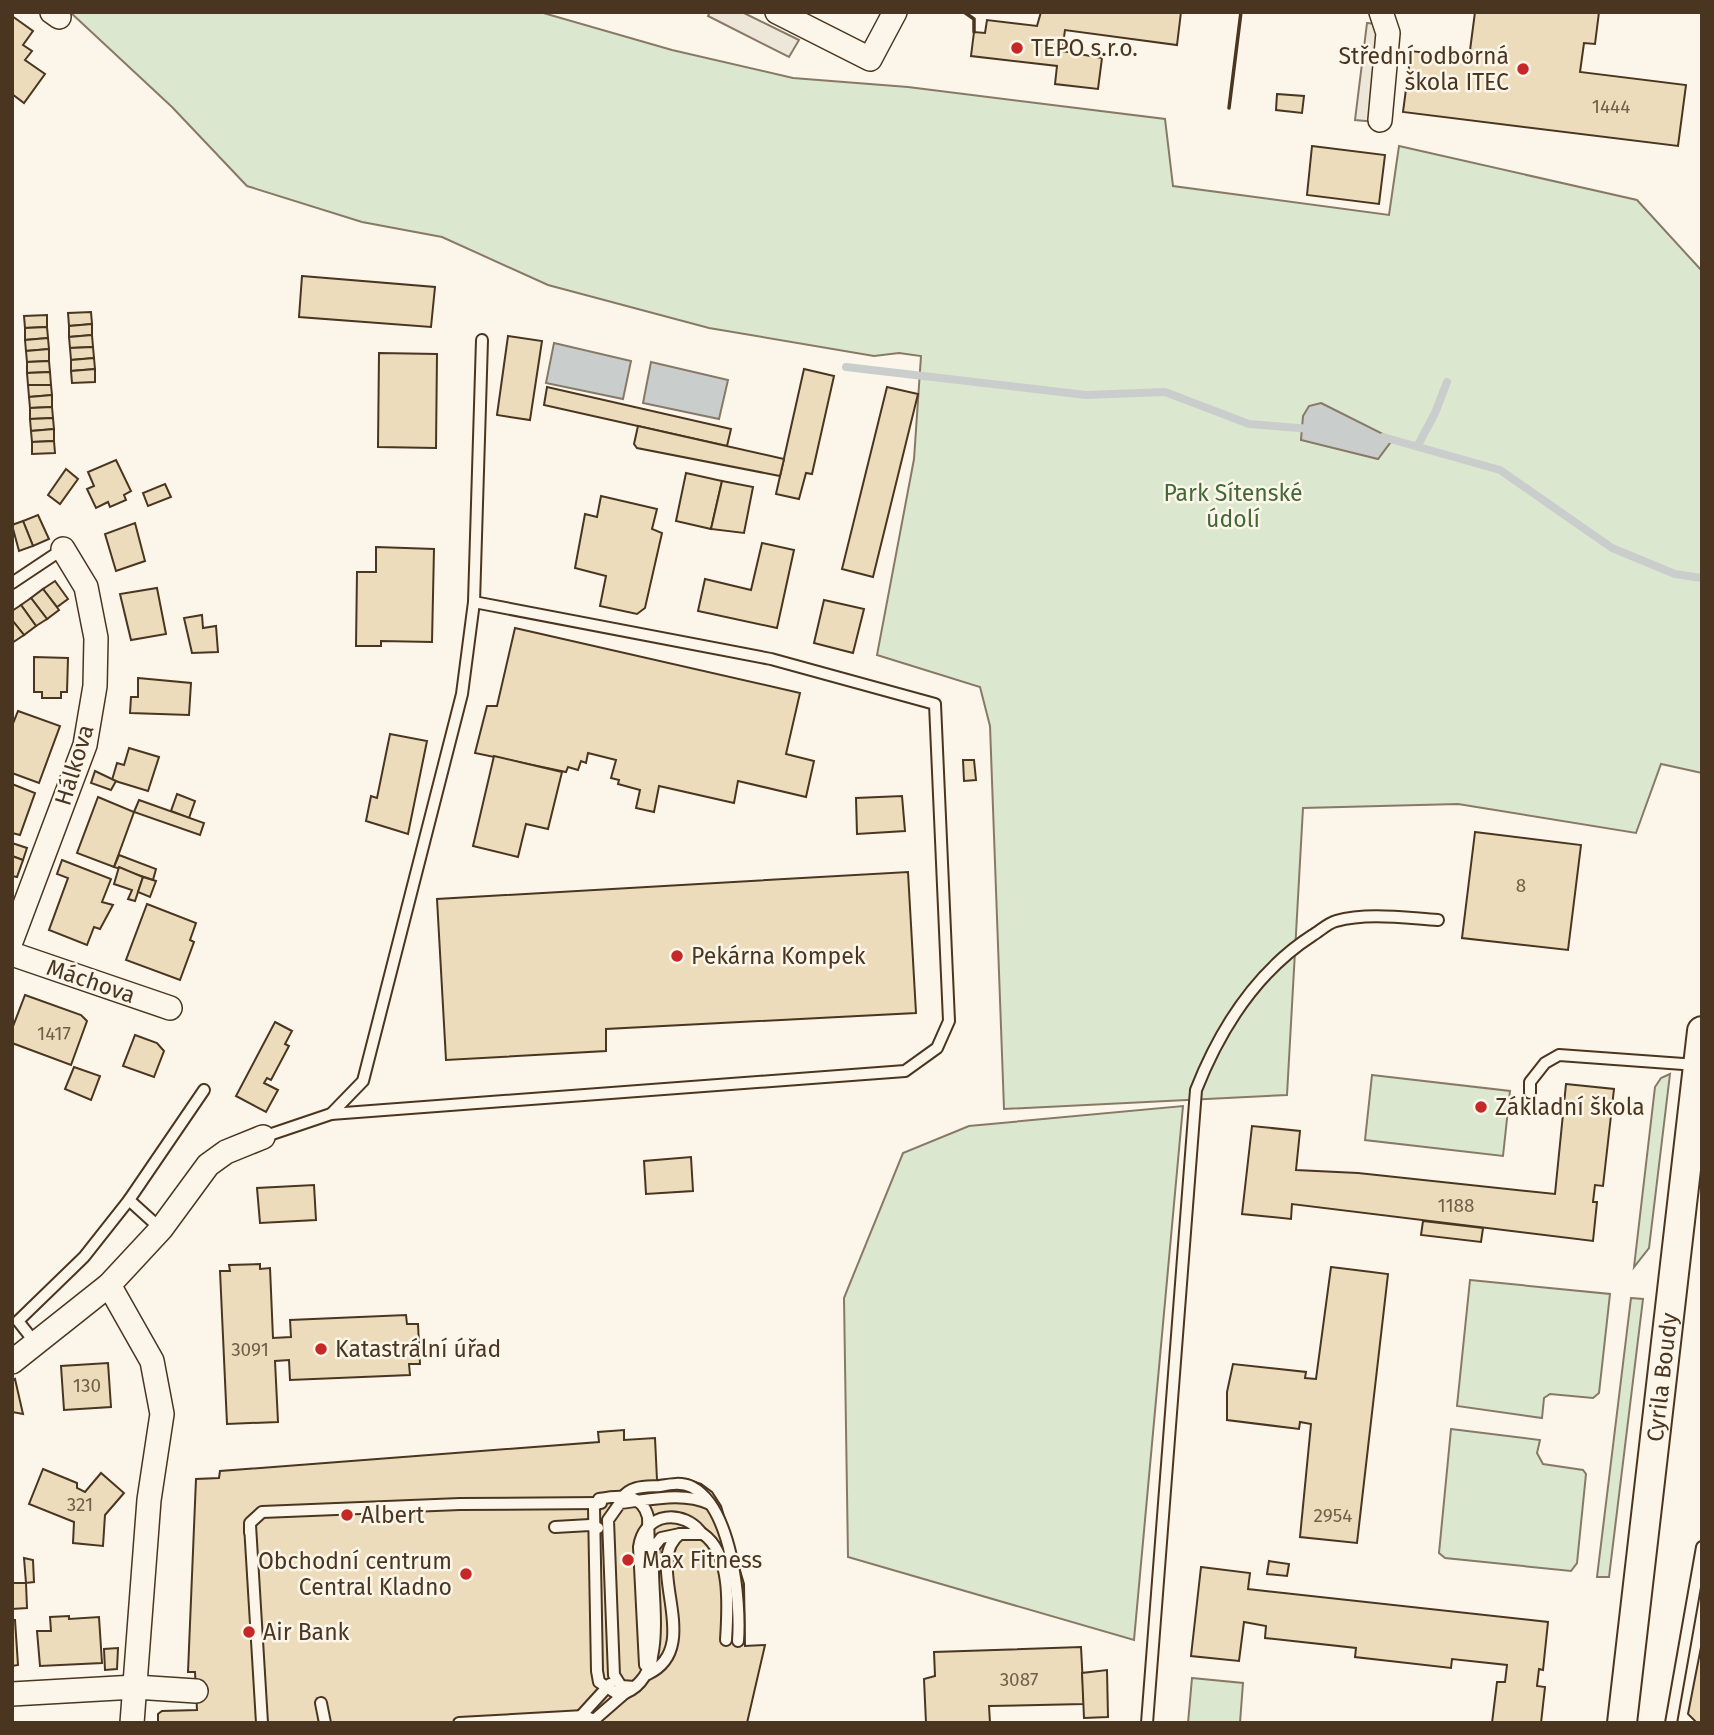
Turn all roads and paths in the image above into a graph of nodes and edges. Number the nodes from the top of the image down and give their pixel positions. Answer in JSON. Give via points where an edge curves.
{"nodes":[{"id":1,"x":777,"y":12,"type":"edge"},
{"id":2,"x":895,"y":12,"type":"edge"},
{"id":3,"x":1381,"y":12,"type":"edge"},
{"id":4,"x":1380,"y":120,"type":"dead end"},
{"id":5,"x":482,"y":340,"type":"dead end"},
{"id":6,"x":63,"y":549,"type":"joint"},
{"id":7,"x":12,"y":583,"type":"edge"},
{"id":8,"x":474,"y":602,"type":"junction"},
{"id":9,"x":1438,"y":920,"type":"dead end"},
{"id":10,"x":12,"y":939,"type":"edge"},
{"id":11,"x":12,"y":954,"type":"edge"},
{"id":12,"x":170,"y":1008,"type":"dead end"},
{"id":13,"x":1702,"y":1031,"type":"edge"},
{"id":14,"x":1698,"y":1065,"type":"junction"},
{"id":15,"x":204,"y":1090,"type":"dead end"},
{"id":16,"x":1530,"y":1093,"type":"dead end"},
{"id":17,"x":1698,"y":1096,"type":"edge"},
{"id":18,"x":331,"y":1114,"type":"junction"},
{"id":19,"x":263,"y":1137,"type":"joint"},
{"id":20,"x":129,"y":1200,"type":"junction"},
{"id":21,"x":161,"y":1229,"type":"junction"},
{"id":22,"x":109,"y":1286,"type":"junction"},
{"id":23,"x":15,"y":1323,"type":"edge"},
{"id":24,"x":37,"y":1345,"type":"junction"},
{"id":25,"x":12,"y":1362,"type":"edge"},
{"id":26,"x":599,"y":1499,"type":"junction"},
{"id":27,"x":620,"y":1503,"type":"junction"},
{"id":28,"x":555,"y":1527,"type":"dead end"},
{"id":29,"x":607,"y":1531,"type":"junction"},
{"id":30,"x":250,"y":1532,"type":"dead end"},
{"id":31,"x":680,"y":1534,"type":"junction"},
{"id":32,"x":703,"y":1535,"type":"junction"},
{"id":33,"x":1702,"y":1546,"type":"edge"},
{"id":34,"x":644,"y":1674,"type":"junction"},
{"id":35,"x":615,"y":1680,"type":"junction"},
{"id":36,"x":599,"y":1682,"type":"junction"},
{"id":37,"x":135,"y":1687,"type":"junction"},
{"id":38,"x":630,"y":1690,"type":"junction"},
{"id":39,"x":196,"y":1691,"type":"dead end"},
{"id":40,"x":12,"y":1694,"type":"edge"},
{"id":41,"x":321,"y":1703,"type":"dead end"},
{"id":42,"x":584,"y":1719,"type":"edge"},
{"id":43,"x":132,"y":1723,"type":"edge"},
{"id":44,"x":262,"y":1723,"type":"edge"},
{"id":45,"x":325,"y":1723,"type":"edge"},
{"id":46,"x":458,"y":1723,"type":"edge"},
{"id":47,"x":480,"y":1723,"type":"edge"},
{"id":48,"x":597,"y":1723,"type":"edge"},
{"id":49,"x":1147,"y":1723,"type":"edge"},
{"id":50,"x":1622,"y":1723,"type":"edge"},
{"id":51,"x":1671,"y":1723,"type":"edge"}],
"edges":[{"from":1,"to":2,"type":"street","via":[[870,58]]},
{"from":3,"to":4,"type":"street","via":[[1388,33]]},
{"from":5,"to":8,"type":"lane"},
{"from":6,"to":7,"type":"lane"},
{"from":6,"to":10,"type":"street","name":"Hálkova","via":[[86,587],[96,638],[95,687],[85,744]]},
{"from":8,"to":18,"type":"lane","via":[[462,694],[363,1081]]},
{"from":8,"to":18,"type":"lane","via":[[771,659],[935,704],[949,1021],[937,1048],[905,1072]]},
{"from":9,"to":49,"type":"lane","via":[[1335,921],[1287,952],[1244,999],[1210,1053],[1196,1090]]},
{"from":11,"to":12,"type":"street","name":"Máchova"},
{"from":13,"to":14,"type":"street","name":"Cyrila Boudy"},
{"from":14,"to":16,"type":"lane","via":[[1559,1055],[1545,1063],[1530,1082]]},
{"from":14,"to":17,"type":"street","name":"Cyrila Boudy"},
{"from":15,"to":20,"type":"lane"},
{"from":17,"to":50,"type":"street","name":"Cyrila Boudy"},
{"from":18,"to":19,"type":"lane"},
{"from":19,"to":21,"type":"street","via":[[208,1165]]},
{"from":20,"to":21,"type":"lane"},
{"from":20,"to":23,"type":"lane","via":[[84,1257]]},
{"from":21,"to":22,"type":"street"},
{"from":22,"to":24,"type":"street"},
{"from":22,"to":37,"type":"street","via":[[152,1361],[162,1414],[149,1500]]},
{"from":23,"to":24,"type":"lane"},
{"from":24,"to":25,"type":"street"},
{"from":26,"to":36,"type":"lane","via":[[593,1525]]},
{"from":26,"to":38,"type":"lane","via":[[628,1496],[645,1507],[648,1517],[653,1661]]},
{"from":26,"to":44,"type":"lane","via":[[573,1496],[257,1514],[248,1531]]},
{"from":27,"to":29,"type":"lane","via":[[608,1520]]},
{"from":27,"to":30,"type":"lane","via":[[262,1512],[250,1522]]},
{"from":27,"to":32,"type":"lane","via":[[626,1492],[635,1488],[677,1484],[691,1486],[710,1504],[736,1582],[732,1641],[723,1572],[714,1543]]},
{"from":28,"to":29,"type":"lane","via":[[590,1525]]},
{"from":29,"to":35,"type":"lane"},
{"from":31,"to":32,"type":"lane"},
{"from":31,"to":34,"type":"lane","via":[[669,1551],[671,1653],[656,1670]]},
{"from":31,"to":34,"type":"lane","via":[[661,1538],[654,1547],[656,1627]]},
{"from":32,"to":34,"type":"lane","via":[[691,1524],[668,1518],[652,1521],[640,1535]]},
{"from":33,"to":51,"type":"lane"},
{"from":34,"to":38,"type":"lane"},
{"from":35,"to":38,"type":"lane"},
{"from":35,"to":42,"type":"lane"},
{"from":36,"to":38,"type":"lane","via":[[612,1692]]},
{"from":36,"to":42,"type":"lane","via":[[595,1703]]},
{"from":37,"to":39,"type":"street"},
{"from":37,"to":40,"type":"street"},
{"from":37,"to":43,"type":"street"},
{"from":38,"to":42,"type":"lane","via":[[600,1717]]},
{"from":38,"to":48,"type":"lane"},
{"from":41,"to":45,"type":"lane"},
{"from":42,"to":46,"type":"lane"},
{"from":42,"to":47,"type":"lane"}]}
